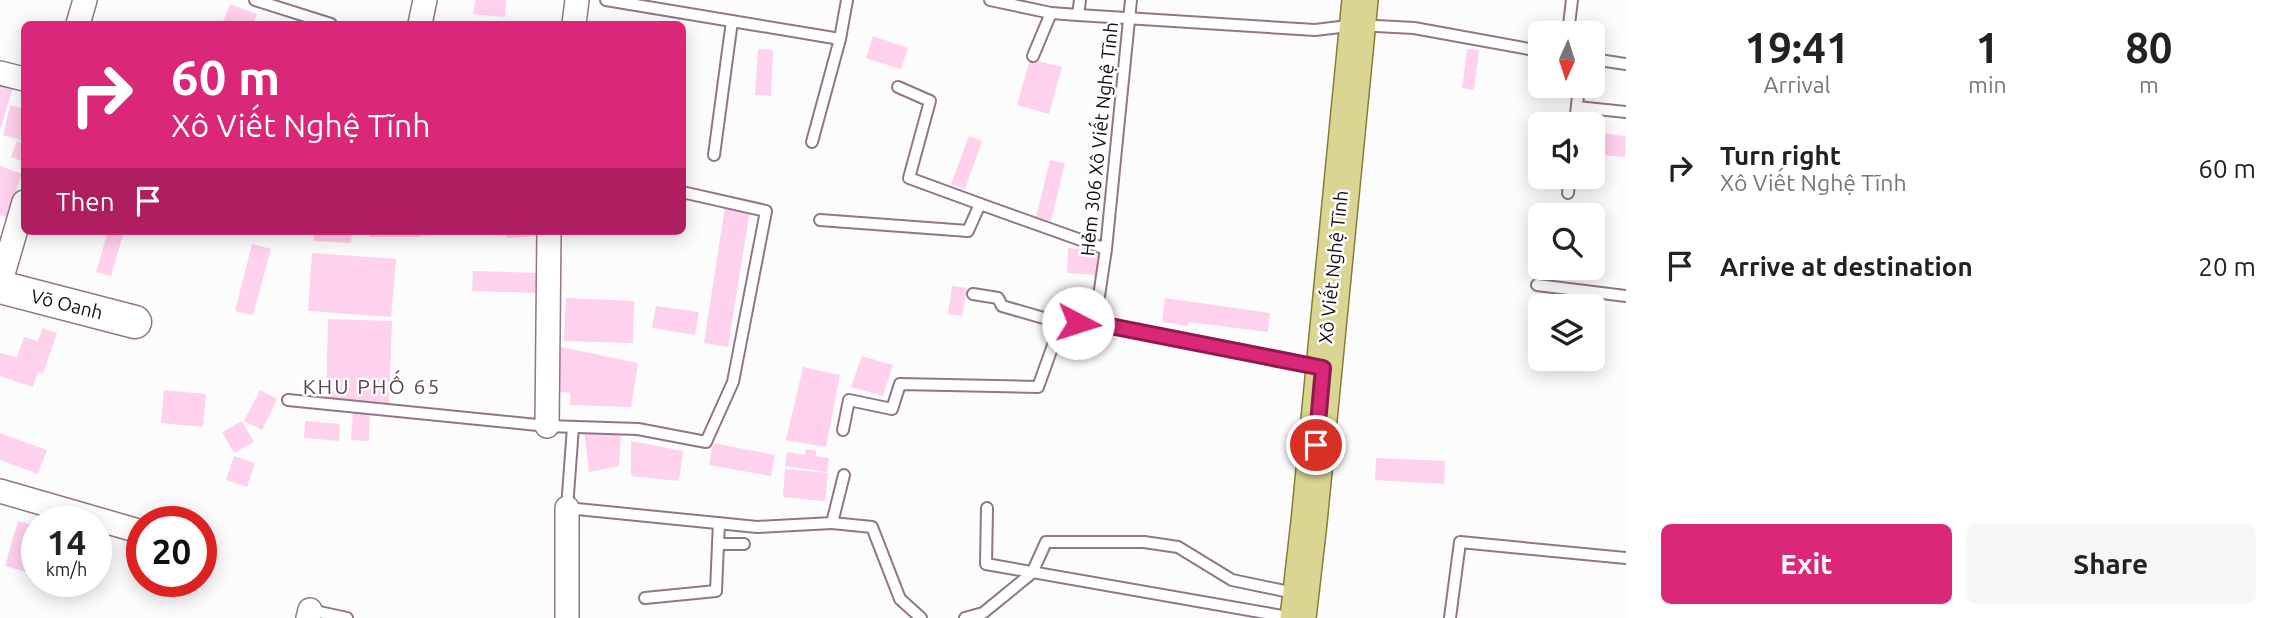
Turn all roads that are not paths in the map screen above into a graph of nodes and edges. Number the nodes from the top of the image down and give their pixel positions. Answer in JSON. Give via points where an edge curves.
{"nodes":[{"id":1,"x":85,"y":0,"type":"edge"},
{"id":2,"x":255,"y":0,"type":"edge"},
{"id":3,"x":425,"y":0,"type":"edge"},
{"id":4,"x":577,"y":0,"type":"edge"},
{"id":5,"x":606,"y":0,"type":"edge"},
{"id":6,"x":847,"y":0,"type":"edge"},
{"id":7,"x":990,"y":0,"type":"edge"},
{"id":8,"x":1080,"y":0,"type":"edge"},
{"id":9,"x":1131,"y":0,"type":"edge"},
{"id":10,"x":1572,"y":0,"type":"edge"},
{"id":11,"x":1051,"y":13,"type":"junction"},
{"id":12,"x":1358,"y":13,"type":"edge"},
{"id":13,"x":1078,"y":15,"type":"junction"},
{"id":14,"x":1129,"y":18,"type":"junction"},
{"id":15,"x":79,"y":21,"type":"edge"},
{"id":16,"x":322,"y":21,"type":"edge"},
{"id":17,"x":421,"y":21,"type":"edge"},
{"id":18,"x":574,"y":21,"type":"edge"},
{"id":19,"x":732,"y":21,"type":"junction"},
{"id":20,"x":1569,"y":21,"type":"edge"},
{"id":21,"x":840,"y":39,"type":"junction"},
{"id":22,"x":1528,"y":49,"type":"edge"},
{"id":23,"x":1033,"y":57,"type":"dead end"},
{"id":24,"x":1605,"y":61,"type":"edge"},
{"id":25,"x":1626,"y":64,"type":"edge"},
{"id":26,"x":0,"y":72,"type":"edge"},
{"id":27,"x":21,"y":78,"type":"edge"},
{"id":28,"x":898,"y":87,"type":"dead end"},
{"id":29,"x":1578,"y":98,"type":"edge"},
{"id":30,"x":1577,"y":107,"type":"junction"},
{"id":31,"x":1576,"y":112,"type":"edge"},
{"id":32,"x":1626,"y":112,"type":"edge"},
{"id":33,"x":812,"y":142,"type":"dead end"},
{"id":34,"x":714,"y":155,"type":"dead end"},
{"id":35,"x":1568,"y":189,"type":"edge"},
{"id":36,"x":686,"y":193,"type":"edge"},
{"id":37,"x":1568,"y":193,"type":"dead end"},
{"id":38,"x":980,"y":204,"type":"junction"},
{"id":39,"x":21,"y":212,"type":"edge"},
{"id":40,"x":820,"y":220,"type":"dead end"},
{"id":41,"x":549,"y":235,"type":"edge"},
{"id":42,"x":1106,"y":249,"type":"junction"},
{"id":43,"x":1537,"y":285,"type":"dead end"},
{"id":44,"x":0,"y":286,"type":"edge"},
{"id":45,"x":973,"y":295,"type":"dead end"},
{"id":46,"x":1626,"y":296,"type":"edge"},
{"id":47,"x":135,"y":322,"type":"dead end"},
{"id":48,"x":1061,"y":323,"type":"junction"},
{"id":49,"x":1095,"y":323,"type":"junction"},
{"id":50,"x":1323,"y":368,"type":"junction"},
{"id":51,"x":288,"y":400,"type":"dead end"},
{"id":52,"x":547,"y":426,"type":"junction"},
{"id":53,"x":573,"y":427,"type":"junction"},
{"id":54,"x":843,"y":430,"type":"dead end"},
{"id":55,"x":844,"y":475,"type":"dead end"},
{"id":56,"x":0,"y":491,"type":"edge"},
{"id":57,"x":567,"y":508,"type":"junction"},
{"id":58,"x":987,"y":508,"type":"dead end"},
{"id":59,"x":719,"y":523,"type":"junction"},
{"id":60,"x":832,"y":523,"type":"junction"},
{"id":61,"x":126,"y":527,"type":"edge"},
{"id":62,"x":718,"y":544,"type":"junction"},
{"id":63,"x":744,"y":544,"type":"dead end"},
{"id":64,"x":1626,"y":558,"type":"edge"},
{"id":65,"x":1032,"y":573,"type":"junction"},
{"id":66,"x":645,"y":598,"type":"dead end"},
{"id":67,"x":1297,"y":610,"type":"edge"},
{"id":68,"x":309,"y":614,"type":"edge"},
{"id":69,"x":347,"y":618,"type":"edge"},
{"id":70,"x":567,"y":618,"type":"edge"},
{"id":71,"x":921,"y":618,"type":"edge"},
{"id":72,"x":965,"y":618,"type":"edge"},
{"id":73,"x":1450,"y":618,"type":"edge"}],
"edges":[{"from":1,"to":15,"type":"street"},
{"from":2,"to":16,"type":"lane"},
{"from":3,"to":17,"type":"street"},
{"from":4,"to":18,"type":"street"},
{"from":5,"to":19,"type":"lane"},
{"from":6,"to":21,"type":"lane"},
{"from":7,"to":11,"type":"lane"},
{"from":8,"to":13,"type":"lane"},
{"from":9,"to":14,"type":"lane","name":"Hẻm 306 Xô Viết Nghệ Tĩnh"},
{"from":10,"to":20,"type":"lane"},
{"from":11,"to":13,"type":"lane"},
{"from":11,"to":23,"type":"lane"},
{"from":12,"to":14,"type":"lane","via":[[1315,30]]},
{"from":12,"to":22,"type":"lane"},
{"from":12,"to":50,"type":"main road","name":"Xô Viết Nghệ Tĩnh"},
{"from":13,"to":14,"type":"lane"},
{"from":14,"to":42,"type":"lane","name":"Hẻm 306 Xô Viết Nghệ Tĩnh"},
{"from":19,"to":21,"type":"lane"},
{"from":19,"to":34,"type":"lane"},
{"from":21,"to":33,"type":"lane"},
{"from":24,"to":25,"type":"lane"},
{"from":26,"to":27,"type":"street"},
{"from":28,"to":38,"type":"lane","via":[[930,101],[909,178]]},
{"from":29,"to":30,"type":"lane"},
{"from":30,"to":31,"type":"lane"},
{"from":30,"to":32,"type":"lane"},
{"from":35,"to":37,"type":"lane"},
{"from":36,"to":53,"type":"lane","via":[[766,211],[733,382],[706,442],[638,429]]},
{"from":38,"to":40,"type":"lane","via":[[968,231]]},
{"from":38,"to":42,"type":"lane"},
{"from":39,"to":44,"type":"street"},
{"from":41,"to":52,"type":"street"},
{"from":42,"to":49,"type":"lane","name":"Hẻm 306 Xô Viết Nghệ Tĩnh"},
{"from":43,"to":46,"type":"lane"},
{"from":44,"to":47,"type":"street","name":"Võ Oanh"},
{"from":45,"to":48,"type":"lane","via":[[998,298],[1002,306]]},
{"from":48,"to":49,"type":"lane"},
{"from":48,"to":54,"type":"lane","via":[[1038,387],[900,384],[892,409],[849,400]]},
{"from":49,"to":50,"type":"lane"},
{"from":50,"to":67,"type":"main road","name":"Xô Viết Nghệ Tĩnh"},
{"from":51,"to":52,"type":"lane"},
{"from":52,"to":53,"type":"lane"},
{"from":53,"to":57,"type":"lane"},
{"from":55,"to":60,"type":"lane"},
{"from":56,"to":61,"type":"street"},
{"from":57,"to":59,"type":"lane"},
{"from":57,"to":70,"type":"street"},
{"from":58,"to":65,"type":"lane","via":[[986,564]]},
{"from":59,"to":60,"type":"lane","via":[[757,527]]},
{"from":59,"to":62,"type":"lane"},
{"from":60,"to":71,"type":"lane","via":[[872,527],[900,599]]},
{"from":62,"to":63,"type":"lane"},
{"from":62,"to":66,"type":"lane","via":[[716,591]]},
{"from":64,"to":73,"type":"lane","via":[[1460,542]]},
{"from":65,"to":67,"type":"lane"},
{"from":65,"to":67,"type":"lane","via":[[1046,542],[1144,542],[1178,547],[1232,580]]},
{"from":65,"to":72,"type":"lane","via":[[983,613]]},
{"from":68,"to":69,"type":"lane"}]}
